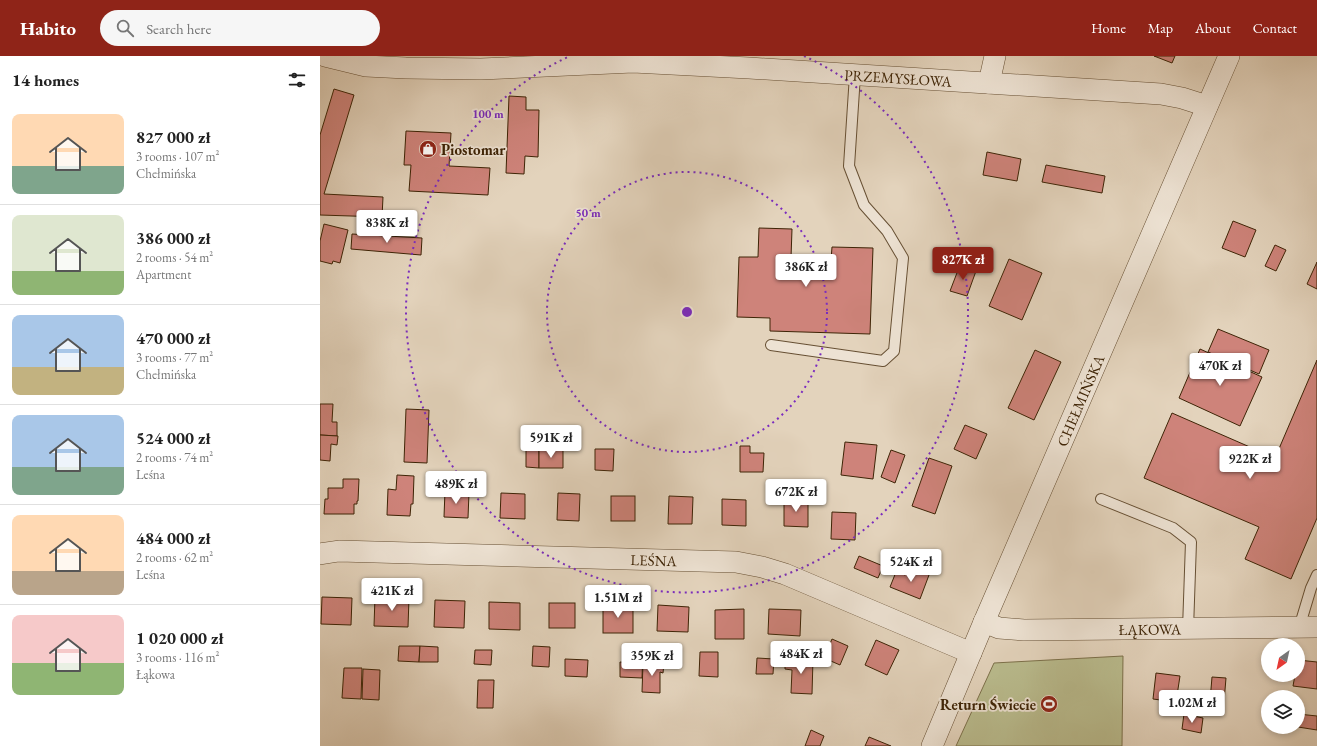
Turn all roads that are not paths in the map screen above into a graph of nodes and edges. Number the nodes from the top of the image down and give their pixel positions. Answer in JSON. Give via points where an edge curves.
{"nodes":[{"id":1,"x":322,"y":56,"type":"edge"},
{"id":2,"x":325,"y":56,"type":"edge"},
{"id":3,"x":994,"y":56,"type":"edge"},
{"id":4,"x":1229,"y":56,"type":"edge"},
{"id":5,"x":320,"y":72,"type":"edge"},
{"id":6,"x":855,"y":75,"type":"junction"},
{"id":7,"x":989,"y":83,"type":"junction"},
{"id":8,"x":1207,"y":106,"type":"junction"},
{"id":9,"x":771,"y":346,"type":"dead end"},
{"id":10,"x":1101,"y":499,"type":"dead end"},
{"id":11,"x":320,"y":554,"type":"edge"},
{"id":12,"x":1317,"y":575,"type":"edge"},
{"id":13,"x":984,"y":622,"type":"junction"},
{"id":14,"x":1308,"y":628,"type":"edge"},
{"id":15,"x":1188,"y":629,"type":"junction"},
{"id":16,"x":971,"y":653,"type":"junction"},
{"id":17,"x":932,"y":746,"type":"edge"}],
"edges":[{"from":1,"to":2,"type":"street","name":"PRZEMYSŁOWA"},
{"from":2,"to":5,"type":"street"},
{"from":2,"to":6,"type":"street","name":"PRZEMYSŁOWA","via":[[366,66],[406,68],[482,69],[633,62]]},
{"from":3,"to":7,"type":"street"},
{"from":4,"to":8,"type":"street","name":"CHEŁMIŃSKA"},
{"from":6,"to":7,"type":"street","name":"PRZEMYSŁOWA"},
{"from":6,"to":9,"type":"lane","via":[[849,166],[864,205],[887,231],[903,258],[894,351],[883,361]]},
{"from":7,"to":8,"type":"street","name":"PRZEMYSŁOWA","via":[[1161,94]]},
{"from":8,"to":13,"type":"street","name":"CHEŁMIŃSKA"},
{"from":10,"to":15,"type":"lane","via":[[1173,528],[1192,542]]},
{"from":11,"to":16,"type":"street","name":"LEŚNA","via":[[339,552],[736,562],[786,574]]},
{"from":12,"to":14,"type":"lane","via":[[1311,588]]},
{"from":13,"to":15,"type":"street","name":"ŁĄKOWA","via":[[999,628],[1024,630]]},
{"from":13,"to":16,"type":"street","name":"CHEŁMIŃSKA"},
{"from":14,"to":15,"type":"street","name":"ŁĄKOWA"},
{"from":16,"to":17,"type":"street","name":"CHEŁMIŃSKA"}]}
